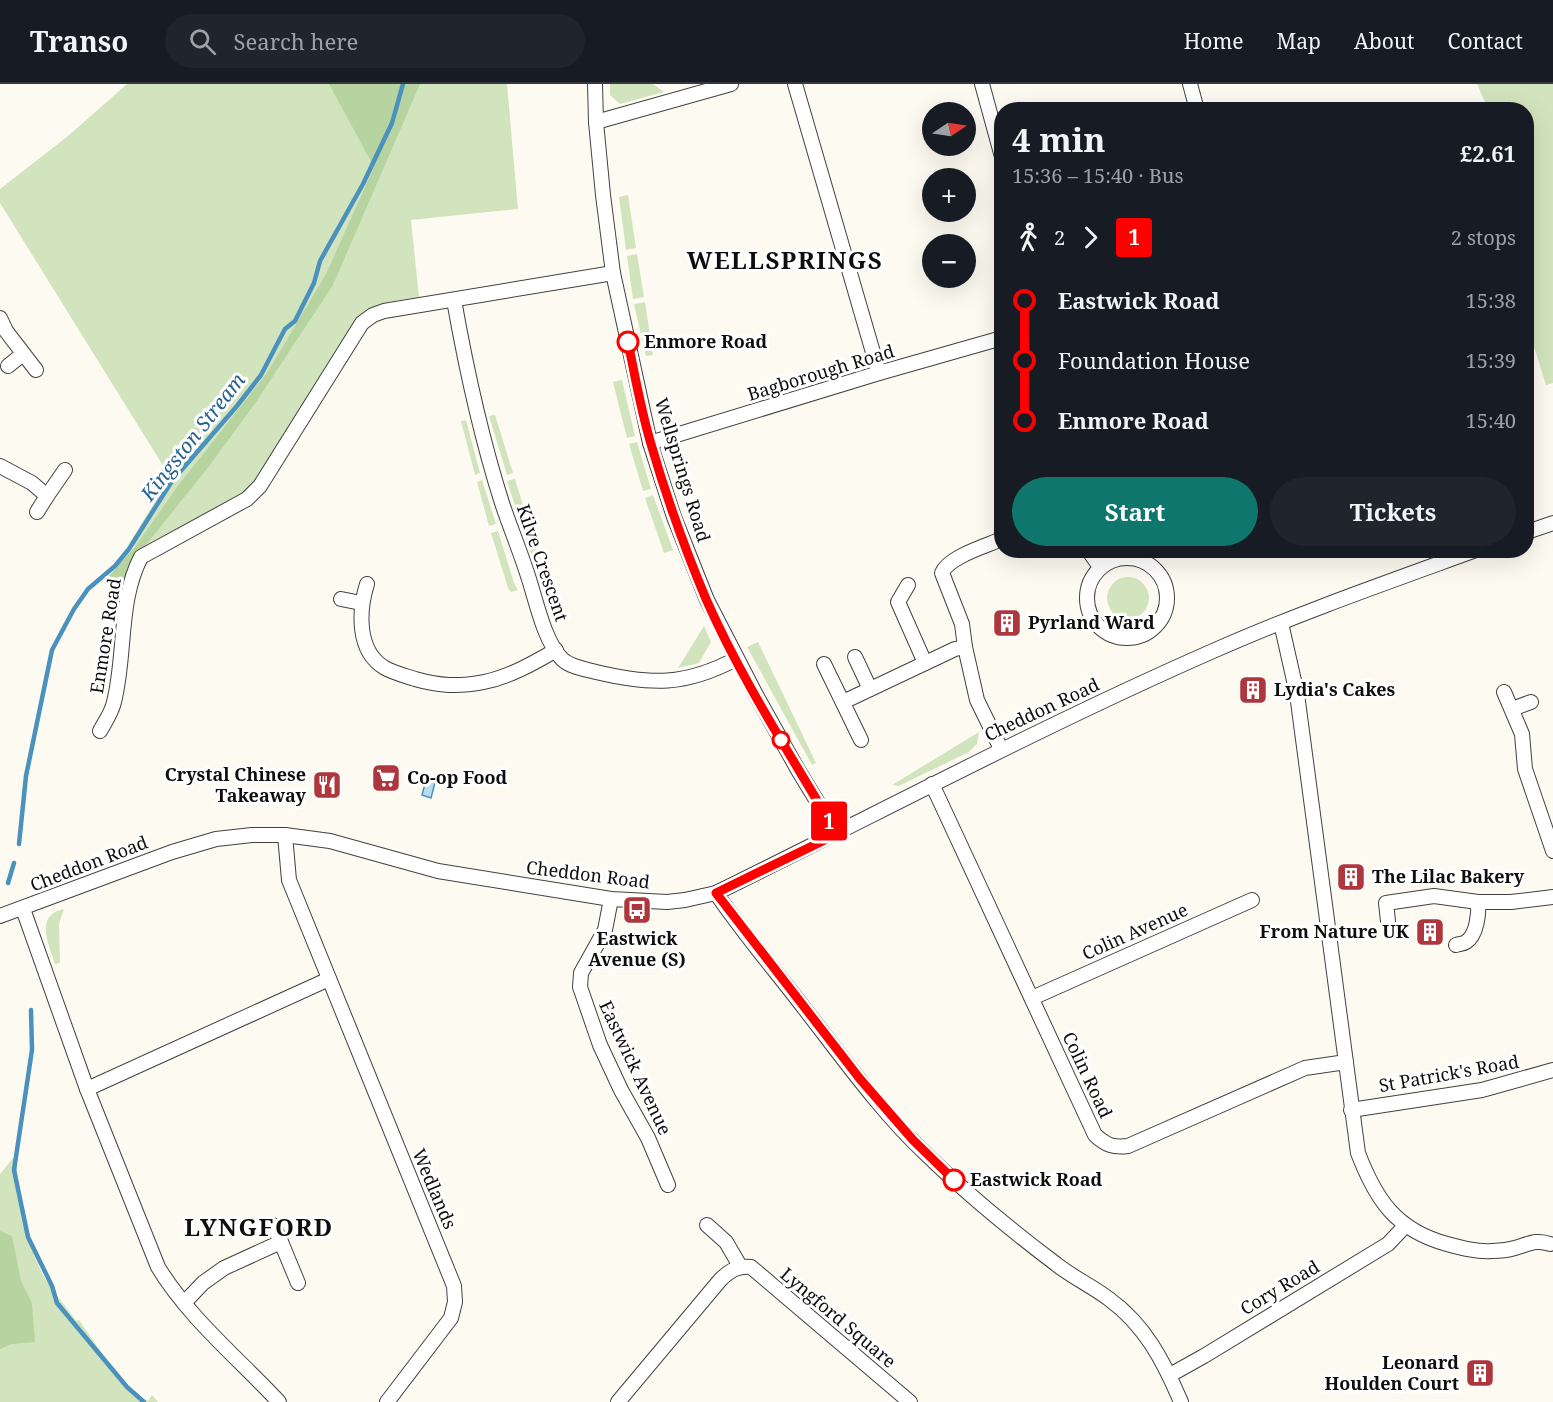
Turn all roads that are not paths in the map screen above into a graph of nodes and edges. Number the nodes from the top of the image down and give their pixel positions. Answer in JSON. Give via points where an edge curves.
{"nodes":[{"id":1,"x":595,"y":84,"type":"edge"},
{"id":2,"x":731,"y":84,"type":"edge"},
{"id":3,"x":795,"y":84,"type":"edge"},
{"id":4,"x":982,"y":84,"type":"edge"},
{"id":5,"x":1190,"y":84,"type":"edge"},
{"id":6,"x":1195,"y":102,"type":"edge"},
{"id":7,"x":596,"y":122,"type":"junction"},
{"id":8,"x":994,"y":128,"type":"edge"},
{"id":9,"x":613,"y":273,"type":"junction"},
{"id":10,"x":453,"y":300,"type":"junction"},
{"id":11,"x":0,"y":318,"type":"edge"},
{"id":12,"x":994,"y":340,"type":"edge"},
{"id":13,"x":23,"y":354,"type":"junction"},
{"id":14,"x":8,"y":366,"type":"dead end"},
{"id":15,"x":36,"y":370,"type":"dead end"},
{"id":16,"x":879,"y":373,"type":"junction"},
{"id":17,"x":650,"y":443,"type":"junction"},
{"id":18,"x":0,"y":466,"type":"edge"},
{"id":19,"x":64,"y":470,"type":"dead end"},
{"id":20,"x":47,"y":496,"type":"junction"},
{"id":21,"x":37,"y":512,"type":"dead end"},
{"id":22,"x":1553,"y":523,"type":"edge"},
{"id":23,"x":1534,"y":530,"type":"edge"},
{"id":24,"x":994,"y":542,"type":"edge"},
{"id":25,"x":1094,"y":558,"type":"edge"},
{"id":26,"x":1121,"y":558,"type":"edge"},
{"id":27,"x":1133,"y":558,"type":"edge"},
{"id":28,"x":1454,"y":558,"type":"edge"},
{"id":29,"x":1100,"y":567,"type":"junction"},
{"id":30,"x":367,"y":584,"type":"dead end"},
{"id":31,"x":908,"y":585,"type":"dead end"},
{"id":32,"x":341,"y":599,"type":"dead end"},
{"id":33,"x":361,"y":603,"type":"junction"},
{"id":34,"x":1281,"y":622,"type":"junction"},
{"id":35,"x":965,"y":647,"type":"junction"},
{"id":36,"x":556,"y":650,"type":"junction"},
{"id":37,"x":855,"y":657,"type":"dead end"},
{"id":38,"x":736,"y":659,"type":"junction"},
{"id":39,"x":925,"y":663,"type":"junction"},
{"id":40,"x":824,"y":664,"type":"dead end"},
{"id":41,"x":870,"y":689,"type":"junction"},
{"id":42,"x":1504,"y":692,"type":"dead end"},
{"id":43,"x":843,"y":702,"type":"junction"},
{"id":44,"x":1531,"y":702,"type":"dead end"},
{"id":45,"x":1512,"y":709,"type":"junction"},
{"id":46,"x":100,"y":731,"type":"dead end"},
{"id":47,"x":861,"y":740,"type":"dead end"},
{"id":48,"x":1001,"y":749,"type":"junction"},
{"id":49,"x":932,"y":784,"type":"junction"},
{"id":50,"x":837,"y":834,"type":"junction"},
{"id":51,"x":285,"y":835,"type":"junction"},
{"id":52,"x":1553,"y":851,"type":"edge"},
{"id":53,"x":716,"y":893,"type":"junction"},
{"id":54,"x":1553,"y":897,"type":"edge"},
{"id":55,"x":611,"y":899,"type":"junction"},
{"id":56,"x":1252,"y":900,"type":"dead end"},
{"id":57,"x":1478,"y":902,"type":"junction"},
{"id":58,"x":23,"y":909,"type":"junction"},
{"id":59,"x":0,"y":916,"type":"edge"},
{"id":60,"x":1388,"y":921,"type":"dead end"},
{"id":61,"x":1456,"y":945,"type":"dead end"},
{"id":62,"x":329,"y":979,"type":"junction"},
{"id":63,"x":1032,"y":998,"type":"junction"},
{"id":64,"x":1346,"y":1062,"type":"junction"},
{"id":65,"x":1553,"y":1070,"type":"edge"},
{"id":66,"x":87,"y":1089,"type":"junction"},
{"id":67,"x":1351,"y":1110,"type":"junction"},
{"id":68,"x":668,"y":1185,"type":"dead end"},
{"id":69,"x":273,"y":1225,"type":"dead end"},
{"id":70,"x":707,"y":1225,"type":"dead end"},
{"id":71,"x":1405,"y":1226,"type":"junction"},
{"id":72,"x":281,"y":1242,"type":"junction"},
{"id":73,"x":1552,"y":1244,"type":"edge"},
{"id":74,"x":740,"y":1266,"type":"junction"},
{"id":75,"x":298,"y":1283,"type":"dead end"},
{"id":76,"x":184,"y":1303,"type":"junction"},
{"id":77,"x":1170,"y":1375,"type":"junction"},
{"id":78,"x":279,"y":1402,"type":"edge"},
{"id":79,"x":387,"y":1402,"type":"edge"},
{"id":80,"x":618,"y":1402,"type":"edge"},
{"id":81,"x":910,"y":1402,"type":"edge"},
{"id":82,"x":1181,"y":1402,"type":"edge"}],
"edges":[{"from":1,"to":7,"type":"street","name":"Wellsprings Road"},
{"from":2,"to":7,"type":"street"},
{"from":3,"to":16,"type":"street"},
{"from":4,"to":8,"type":"street"},
{"from":5,"to":6,"type":"street"},
{"from":7,"to":9,"type":"street","name":"Wellsprings Road"},
{"from":9,"to":10,"type":"street","name":"Enmore Road"},
{"from":9,"to":17,"type":"street","name":"Wellsprings Road"},
{"from":10,"to":36,"type":"street","name":"Kilve Crescent","via":[[502,503]]},
{"from":10,"to":46,"type":"street","name":"Enmore Road","via":[[384,311],[362,323],[260,486],[246,499],[141,557],[129,595],[114,704]]},
{"from":11,"to":13,"type":"street"},
{"from":12,"to":16,"type":"street","name":"Bagborough Road"},
{"from":13,"to":14,"type":"street"},
{"from":13,"to":15,"type":"street"},
{"from":16,"to":17,"type":"street","name":"Bagborough Road"},
{"from":17,"to":38,"type":"street","name":"Wellsprings Road","via":[[707,600]]},
{"from":18,"to":20,"type":"street"},
{"from":19,"to":20,"type":"street"},
{"from":20,"to":21,"type":"street"},
{"from":22,"to":23,"type":"street"},
{"from":24,"to":35,"type":"street","via":[[951,561],[942,573],[962,624]]},
{"from":25,"to":29,"type":"street"},
{"from":26,"to":29,"type":"street"},
{"from":27,"to":29,"type":"street","via":[[1152,566],[1162,576],[1167,603],[1155,628],[1132,639],[1107,633],[1090,614],[1087,596],[1092,577]]},
{"from":28,"to":34,"type":"street","name":"Cheddon Road"},
{"from":30,"to":33,"type":"street"},
{"from":31,"to":39,"type":"street","via":[[898,602]]},
{"from":32,"to":33,"type":"street"},
{"from":33,"to":36,"type":"street","via":[[362,633],[370,652],[383,667],[439,685],[487,682]]},
{"from":34,"to":48,"type":"street","name":"Cheddon Road"},
{"from":34,"to":64,"type":"street","via":[[1297,694]]},
{"from":35,"to":39,"type":"street"},
{"from":35,"to":48,"type":"street","via":[[977,700]]},
{"from":36,"to":38,"type":"street","name":"Kilve Crescent","via":[[563,660],[577,667],[657,682],[710,671]]},
{"from":37,"to":41,"type":"street"},
{"from":38,"to":50,"type":"street","name":"Wellsprings Road"},
{"from":39,"to":41,"type":"street"},
{"from":40,"to":43,"type":"street"},
{"from":41,"to":43,"type":"street"},
{"from":42,"to":45,"type":"street"},
{"from":43,"to":47,"type":"street"},
{"from":44,"to":45,"type":"street"},
{"from":45,"to":52,"type":"street","via":[[1522,734],[1525,769]]},
{"from":48,"to":49,"type":"street","name":"Cheddon Road"},
{"from":49,"to":50,"type":"street","name":"Cheddon Road"},
{"from":49,"to":63,"type":"street","name":"Colin Road"},
{"from":50,"to":53,"type":"street","name":"Cheddon Road"},
{"from":51,"to":55,"type":"street","name":"Cheddon Road","via":[[330,841],[438,871]]},
{"from":51,"to":58,"type":"street","name":"Cheddon Road","via":[[216,839]]},
{"from":51,"to":62,"type":"street","name":"Wedlands","via":[[289,880]]},
{"from":53,"to":55,"type":"street","name":"Cheddon Road","via":[[667,902]]},
{"from":53,"to":77,"type":"street","via":[[860,1079],[925,1154],[1013,1231],[1125,1312],[1150,1340]]},
{"from":54,"to":57,"type":"street"},
{"from":55,"to":68,"type":"street","name":"Eastwick Avenue","via":[[605,930],[581,973],[580,987],[600,1045]]},
{"from":56,"to":63,"type":"street","name":"Colin Avenue"},
{"from":57,"to":60,"type":"street","via":[[1434,896],[1386,903]]},
{"from":57,"to":61,"type":"street","via":[[1473,933],[1466,942]]},
{"from":58,"to":59,"type":"street","name":"Cheddon Road"},
{"from":58,"to":66,"type":"street"},
{"from":62,"to":66,"type":"street"},
{"from":62,"to":79,"type":"street","name":"Wedlands","via":[[454,1286],[451,1317]]},
{"from":63,"to":64,"type":"street","name":"Colin Road","via":[[1095,1135],[1115,1148],[1128,1146],[1305,1068]]},
{"from":64,"to":67,"type":"street"},
{"from":65,"to":67,"type":"street","name":"St Patrick's Road","via":[[1482,1090]]},
{"from":66,"to":76,"type":"street","via":[[158,1267]]},
{"from":67,"to":71,"type":"street","via":[[1366,1176],[1386,1207]]},
{"from":69,"to":72,"type":"street"},
{"from":70,"to":74,"type":"street","name":"Lyngford Square","via":[[726,1242]]},
{"from":71,"to":73,"type":"street","via":[[1420,1236],[1465,1250],[1513,1249],[1533,1241]]},
{"from":71,"to":77,"type":"street","name":"Cory Road","via":[[1388,1244]]},
{"from":72,"to":75,"type":"street"},
{"from":72,"to":76,"type":"street","via":[[224,1268]]},
{"from":74,"to":80,"type":"street","via":[[722,1279]]},
{"from":74,"to":81,"type":"street","name":"Lyngford Square","via":[[750,1268]]},
{"from":76,"to":78,"type":"street"},
{"from":77,"to":82,"type":"street"}]}
